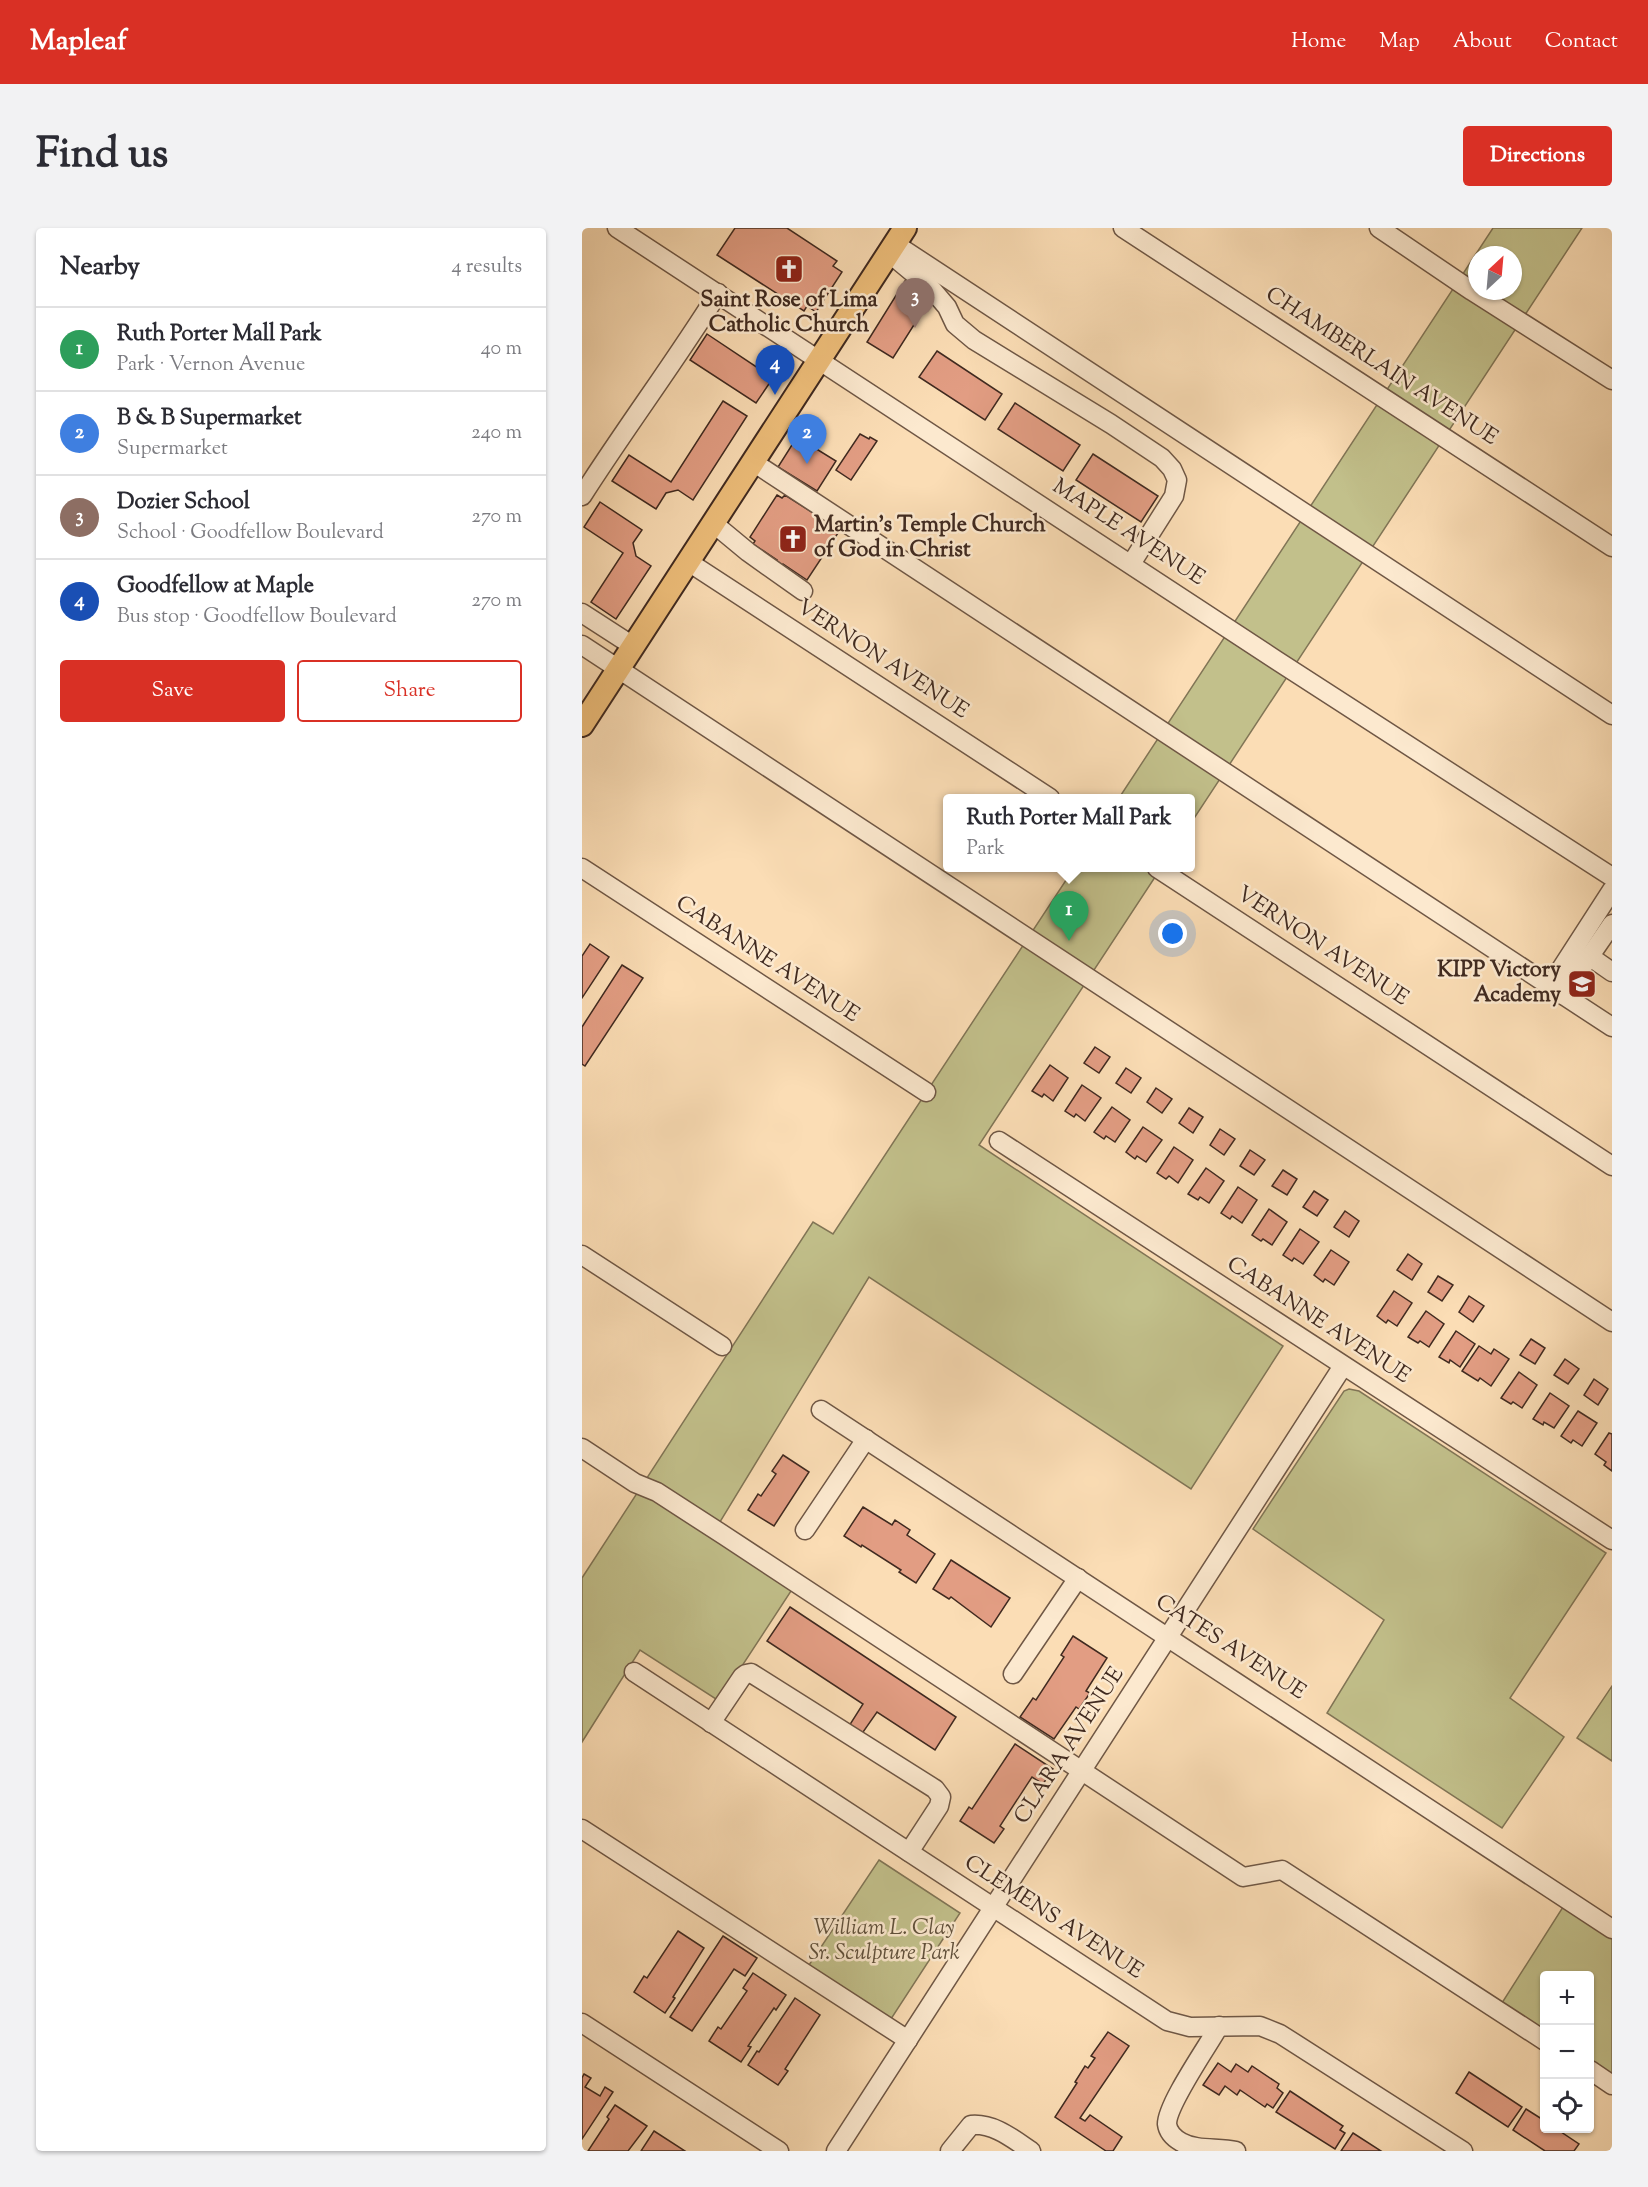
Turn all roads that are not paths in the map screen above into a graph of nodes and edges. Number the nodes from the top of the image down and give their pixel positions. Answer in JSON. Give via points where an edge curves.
{"nodes":[{"id":1,"x":617,"y":228,"type":"edge"},
{"id":2,"x":1124,"y":228,"type":"edge"},
{"id":3,"x":1379,"y":228,"type":"edge"},
{"id":4,"x":896,"y":242,"type":"edge"},
{"id":5,"x":717,"y":293,"type":"junction"},
{"id":6,"x":820,"y":359,"type":"junction"},
{"id":7,"x":1612,"y":380,"type":"edge"},
{"id":8,"x":753,"y":462,"type":"junction"},
{"id":9,"x":582,"y":496,"type":"edge"},
{"id":10,"x":713,"y":523,"type":"junction"},
{"id":11,"x":1612,"y":547,"type":"edge"},
{"id":12,"x":687,"y":561,"type":"junction"},
{"id":13,"x":1131,"y":564,"type":"junction"},
{"id":14,"x":803,"y":591,"type":"dead end"},
{"id":15,"x":582,"y":613,"type":"edge"},
{"id":16,"x":582,"y":645,"type":"edge"},
{"id":17,"x":633,"y":646,"type":"junction"},
{"id":18,"x":618,"y":669,"type":"junction"},
{"id":19,"x":1612,"y":715,"type":"edge"},
{"id":20,"x":582,"y":725,"type":"edge"},
{"id":21,"x":1044,"y":794,"type":"edge"},
{"id":22,"x":582,"y":868,"type":"edge"},
{"id":23,"x":1165,"y":872,"type":"edge"},
{"id":24,"x":1612,"y":877,"type":"edge"},
{"id":25,"x":1612,"y":891,"type":"edge"},
{"id":26,"x":1612,"y":924,"type":"edge"},
{"id":27,"x":1589,"y":956,"type":"junction"},
{"id":28,"x":1612,"y":972,"type":"edge"},
{"id":29,"x":1556,"y":991,"type":"junction"},
{"id":30,"x":1612,"y":1027,"type":"edge"},
{"id":31,"x":926,"y":1092,"type":"dead end"},
{"id":32,"x":999,"y":1141,"type":"dead end"},
{"id":33,"x":1612,"y":1166,"type":"edge"},
{"id":34,"x":582,"y":1255,"type":"edge"},
{"id":35,"x":1612,"y":1322,"type":"edge"},
{"id":36,"x":722,"y":1346,"type":"dead end"},
{"id":37,"x":1343,"y":1366,"type":"junction"},
{"id":38,"x":821,"y":1410,"type":"dead end"},
{"id":39,"x":866,"y":1439,"type":"junction"},
{"id":40,"x":582,"y":1448,"type":"edge"},
{"id":41,"x":806,"y":1530,"type":"dead end"},
{"id":42,"x":1612,"y":1540,"type":"edge"},
{"id":43,"x":1078,"y":1578,"type":"junction"},
{"id":44,"x":1169,"y":1637,"type":"junction"},
{"id":45,"x":634,"y":1672,"type":"dead end"},
{"id":46,"x":1013,"y":1674,"type":"dead end"},
{"id":47,"x":711,"y":1723,"type":"junction"},
{"id":48,"x":1081,"y":1772,"type":"junction"},
{"id":49,"x":582,"y":1829,"type":"edge"},
{"id":50,"x":909,"y":1852,"type":"junction"},
{"id":51,"x":994,"y":1908,"type":"junction"},
{"id":52,"x":1612,"y":1929,"type":"edge"},
{"id":53,"x":582,"y":2023,"type":"edge"},
{"id":54,"x":1220,"y":2026,"type":"junction"},
{"id":55,"x":1540,"y":2038,"type":"edge"},
{"id":56,"x":908,"y":2040,"type":"junction"},
{"id":57,"x":1594,"y":2073,"type":"edge"},
{"id":58,"x":1612,"y":2085,"type":"edge"},
{"id":59,"x":779,"y":2151,"type":"edge"},
{"id":60,"x":836,"y":2151,"type":"edge"},
{"id":61,"x":950,"y":2151,"type":"edge"},
{"id":62,"x":1031,"y":2151,"type":"edge"},
{"id":63,"x":1236,"y":2151,"type":"edge"},
{"id":64,"x":1463,"y":2151,"type":"edge"}],
"edges":[{"from":1,"to":5,"type":"street","name":"MAPLE AVENUE"},
{"from":2,"to":11,"type":"street","name":"CHAMBERLAIN AVENUE"},
{"from":3,"to":7,"type":"street"},
{"from":4,"to":6,"type":"main road"},
{"from":4,"to":13,"type":"street","via":[[947,307],[955,324],[974,340],[1111,424],[1172,469],[1178,480],[1174,496]]},
{"from":4,"to":19,"type":"street"},
{"from":5,"to":6,"type":"street","name":"MAPLE AVENUE"},
{"from":5,"to":9,"type":"street"},
{"from":6,"to":8,"type":"main road"},
{"from":6,"to":13,"type":"street","name":"MAPLE AVENUE"},
{"from":8,"to":10,"type":"main road"},
{"from":8,"to":29,"type":"street"},
{"from":10,"to":12,"type":"main road"},
{"from":10,"to":14,"type":"street"},
{"from":12,"to":17,"type":"main road"},
{"from":12,"to":21,"type":"street","name":"VERNON AVENUE"},
{"from":13,"to":24,"type":"street","name":"MAPLE AVENUE"},
{"from":15,"to":17,"type":"street"},
{"from":16,"to":18,"type":"street"},
{"from":17,"to":18,"type":"main road"},
{"from":18,"to":20,"type":"main road"},
{"from":18,"to":35,"type":"street"},
{"from":22,"to":31,"type":"street","name":"CABANNE AVENUE"},
{"from":23,"to":33,"type":"street","name":"VERNON AVENUE"},
{"from":25,"to":29,"type":"street"},
{"from":26,"to":27,"type":"street"},
{"from":27,"to":28,"type":"street"},
{"from":27,"to":29,"type":"street"},
{"from":29,"to":30,"type":"street"},
{"from":32,"to":37,"type":"street","name":"CABANNE AVENUE"},
{"from":34,"to":36,"type":"street"},
{"from":37,"to":42,"type":"street","name":"CABANNE AVENUE"},
{"from":37,"to":44,"type":"street","name":"CLARA AVENUE"},
{"from":38,"to":39,"type":"street","name":"CATES AVENUE"},
{"from":39,"to":41,"type":"street"},
{"from":39,"to":43,"type":"street","name":"CATES AVENUE"},
{"from":40,"to":48,"type":"street","via":[[725,1536]]},
{"from":43,"to":44,"type":"street","name":"CATES AVENUE"},
{"from":43,"to":46,"type":"street"},
{"from":44,"to":48,"type":"street","name":"CLARA AVENUE"},
{"from":44,"to":52,"type":"street","name":"CATES AVENUE"},
{"from":45,"to":47,"type":"street","name":"CLEMENS AVENUE"},
{"from":47,"to":50,"type":"street","name":"CLEMENS AVENUE"},
{"from":47,"to":50,"type":"street","via":[[742,1677],[751,1673],[935,1789],[941,1797],[939,1806]]},
{"from":48,"to":51,"type":"street","name":"CLARA AVENUE"},
{"from":48,"to":55,"type":"street","via":[[1243,1878],[1282,1870]]},
{"from":49,"to":56,"type":"street"},
{"from":50,"to":51,"type":"street","name":"CLEMENS AVENUE"},
{"from":51,"to":54,"type":"street","name":"CLEMENS AVENUE","via":[[1167,2021],[1190,2027]]},
{"from":51,"to":56,"type":"street","name":"CLARA AVENUE"},
{"from":53,"to":59,"type":"street"},
{"from":54,"to":63,"type":"street","via":[[1172,2106],[1167,2125],[1173,2136],[1188,2145]]},
{"from":54,"to":64,"type":"street","name":"CLEMENS AVENUE","via":[[1260,2026],[1280,2034]]},
{"from":56,"to":60,"type":"street","name":"CLARA AVENUE"},
{"from":57,"to":58,"type":"street"},
{"from":61,"to":62,"type":"street","via":[[971,2126],[982,2124]]}]}
